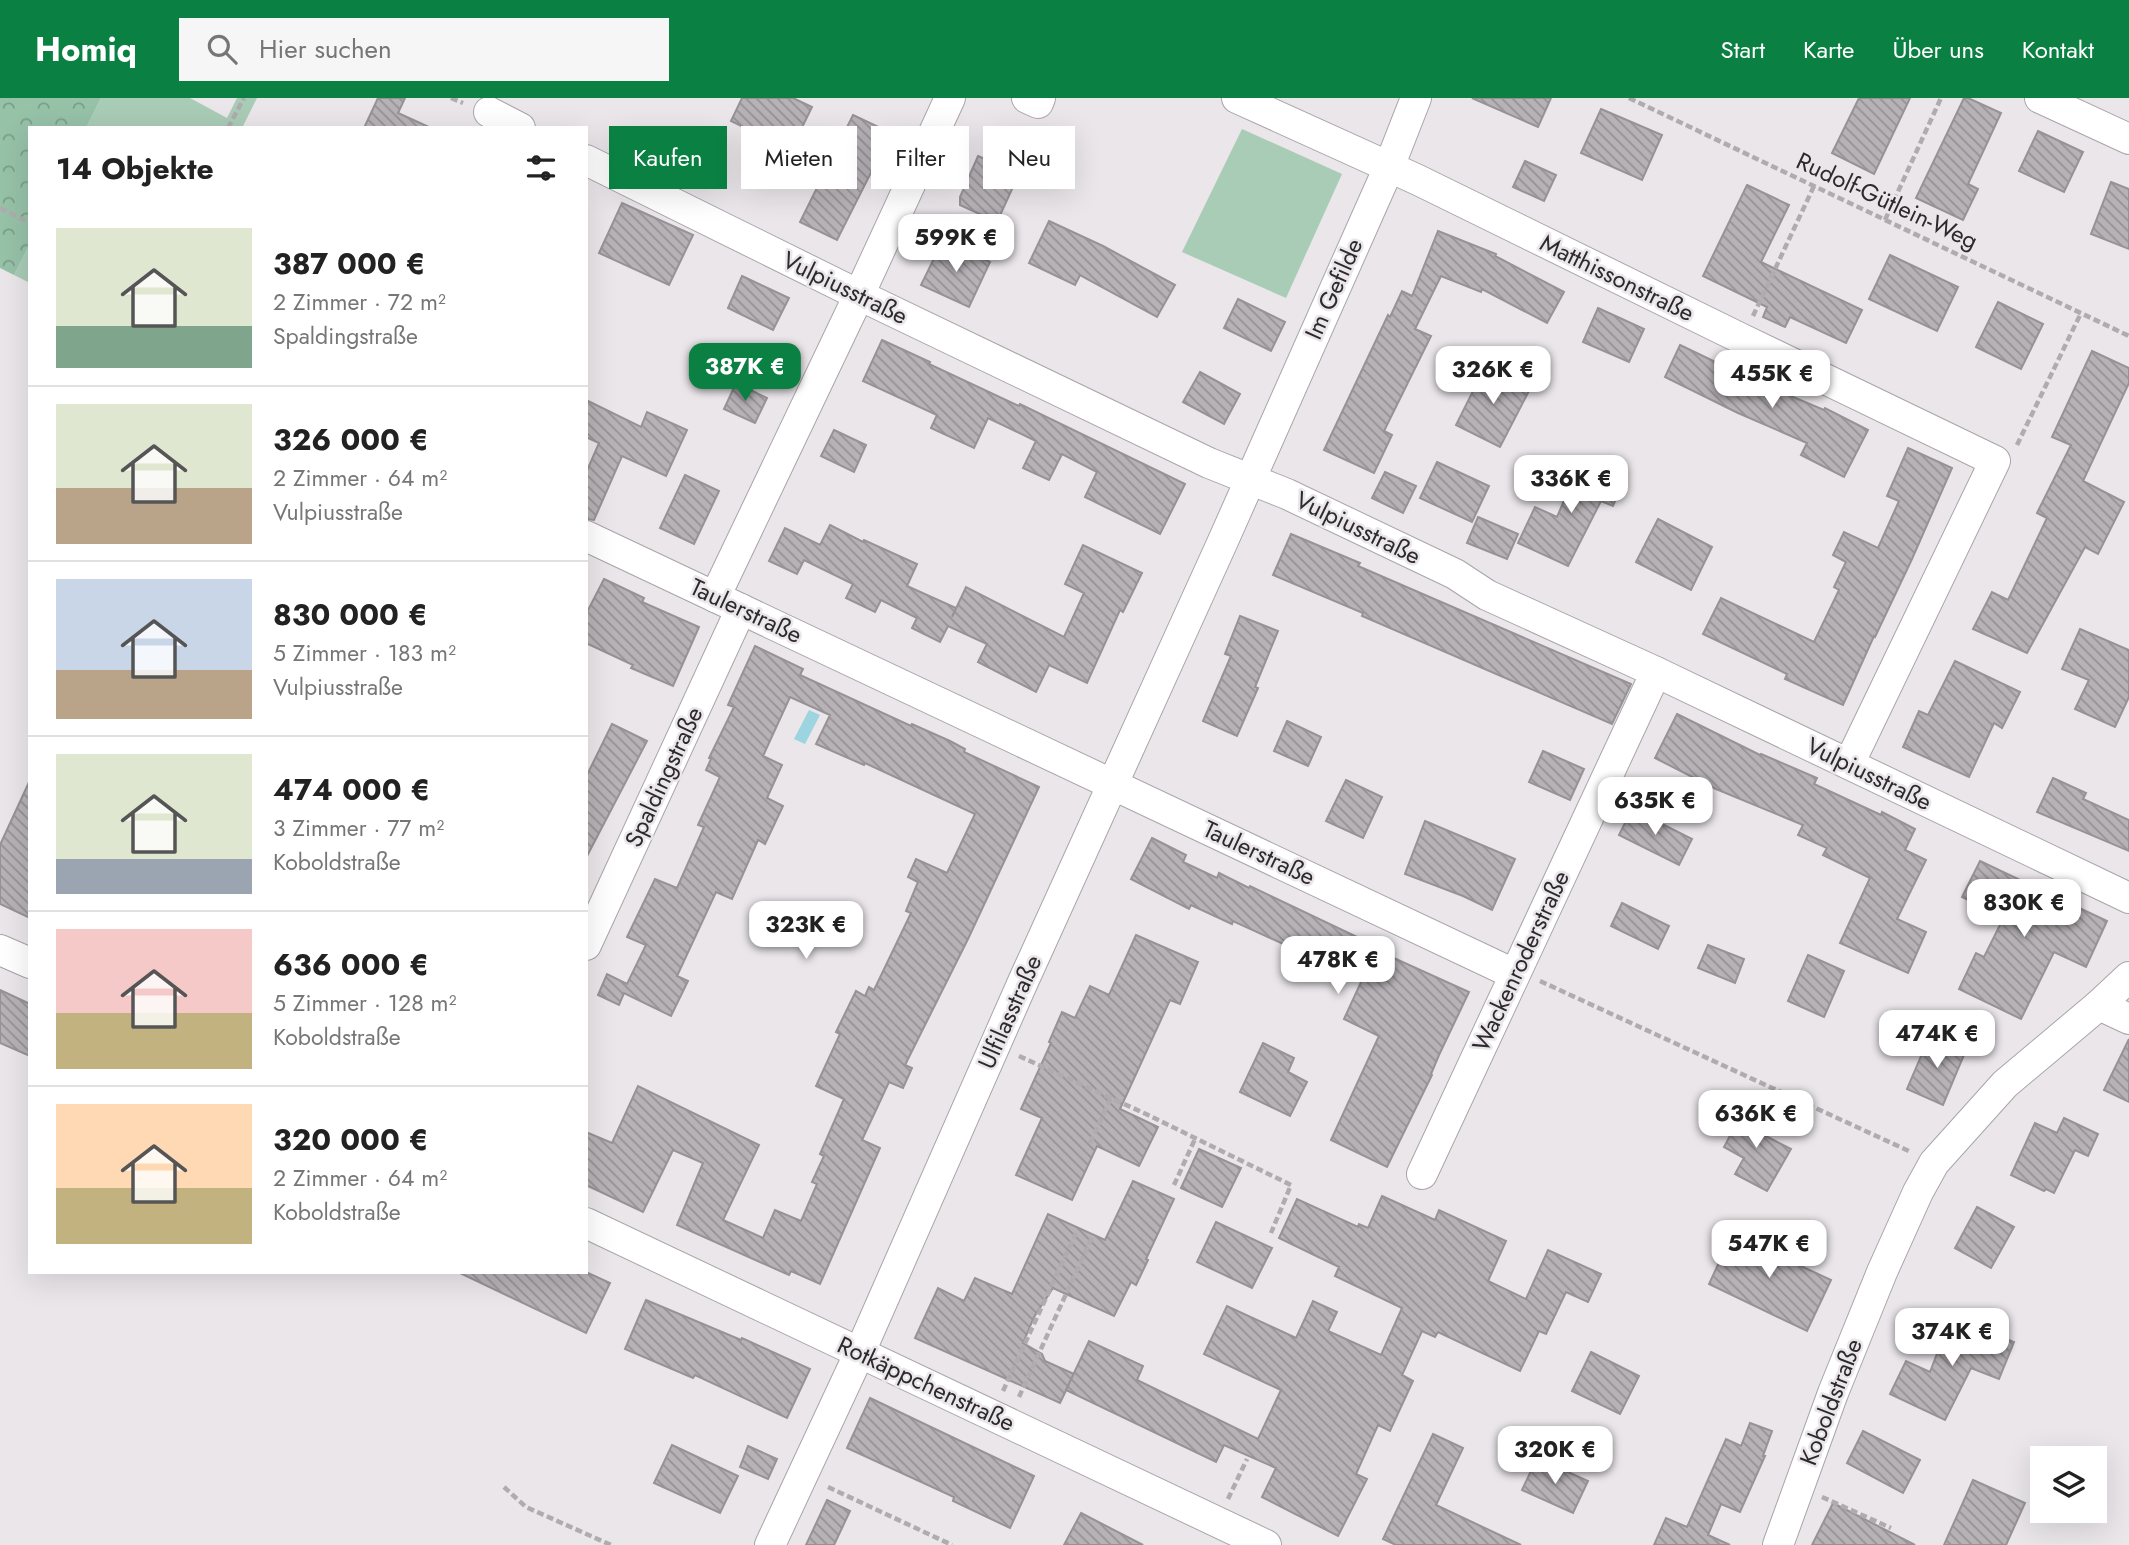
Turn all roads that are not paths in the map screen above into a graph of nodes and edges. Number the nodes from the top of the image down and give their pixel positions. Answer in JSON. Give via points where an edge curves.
{"nodes":[{"id":1,"x":950,"y":98,"type":"edge"},
{"id":2,"x":1027,"y":98,"type":"edge"},
{"id":3,"x":1040,"y":98,"type":"edge"},
{"id":4,"x":1237,"y":98,"type":"edge"},
{"id":5,"x":1416,"y":98,"type":"edge"},
{"id":6,"x":2040,"y":98,"type":"edge"},
{"id":7,"x":489,"y":113,"type":"edge"},
{"id":8,"x":516,"y":126,"type":"edge"},
{"id":9,"x":2129,"y":139,"type":"edge"},
{"id":10,"x":588,"y":161,"type":"edge"},
{"id":11,"x":1389,"y":167,"type":"junction"},
{"id":12,"x":859,"y":296,"type":"junction"},
{"id":13,"x":1250,"y":479,"type":"junction"},
{"id":14,"x":588,"y":537,"type":"edge"},
{"id":15,"x":728,"y":603,"type":"junction"},
{"id":16,"x":1656,"y":672,"type":"junction"},
{"id":17,"x":1849,"y":764,"type":"junction"},
{"id":18,"x":1113,"y":783,"type":"junction"},
{"id":19,"x":2129,"y":898,"type":"edge"},
{"id":20,"x":588,"y":940,"type":"edge"},
{"id":21,"x":0,"y":950,"type":"edge"},
{"id":22,"x":28,"y":962,"type":"edge"},
{"id":23,"x":1514,"y":974,"type":"junction"},
{"id":24,"x":2129,"y":977,"type":"edge"},
{"id":25,"x":2099,"y":1005,"type":"junction"},
{"id":26,"x":2129,"y":1019,"type":"edge"},
{"id":27,"x":1422,"y":1174,"type":"dead end"},
{"id":28,"x":588,"y":1224,"type":"edge"},
{"id":29,"x":860,"y":1352,"type":"junction"},
{"id":30,"x":770,"y":1545,"type":"edge"},
{"id":31,"x":1266,"y":1545,"type":"edge"},
{"id":32,"x":1778,"y":1545,"type":"edge"}],
"edges":[{"from":1,"to":12,"type":"street","name":"Spaldingstraße"},
{"from":2,"to":3,"type":"street","via":[[1038,103]]},
{"from":4,"to":11,"type":"street","name":"Matthissonstraße"},
{"from":5,"to":11,"type":"street","name":"Im Gefilde"},
{"from":6,"to":9,"type":"street"},
{"from":7,"to":8,"type":"street"},
{"from":10,"to":12,"type":"street","name":"Vulpiusstraße"},
{"from":11,"to":13,"type":"street","name":"Im Gefilde"},
{"from":11,"to":17,"type":"street","name":"Matthissonstraße","via":[[1995,461]]},
{"from":12,"to":13,"type":"street","name":"Vulpiusstraße"},
{"from":12,"to":15,"type":"street","name":"Spaldingstraße"},
{"from":13,"to":16,"type":"street","name":"Vulpiusstraße"},
{"from":13,"to":18,"type":"street","name":"Ulfilasstraße"},
{"from":14,"to":15,"type":"street","name":"Taulerstraße"},
{"from":15,"to":18,"type":"street","name":"Taulerstraße"},
{"from":15,"to":20,"type":"street","name":"Spaldingstraße"},
{"from":16,"to":17,"type":"street","name":"Vulpiusstraße"},
{"from":16,"to":23,"type":"street","name":"Wackenroderstraße"},
{"from":17,"to":19,"type":"street","name":"Vulpiusstraße"},
{"from":18,"to":23,"type":"street","name":"Taulerstraße"},
{"from":18,"to":29,"type":"street","name":"Ulfilasstraße"},
{"from":21,"to":22,"type":"street"},
{"from":23,"to":27,"type":"street","name":"Wackenroderstraße"},
{"from":24,"to":25,"type":"street","name":"Koboldstraße"},
{"from":25,"to":26,"type":"street"},
{"from":25,"to":32,"type":"street","name":"Koboldstraße","via":[[2005,1084],[1934,1163],[1882,1272]]},
{"from":28,"to":29,"type":"street","name":"Rotkäppchenstraße"},
{"from":29,"to":30,"type":"street","name":"Ulfilasstraße"},
{"from":29,"to":31,"type":"street","name":"Rotkäppchenstraße"}]}
